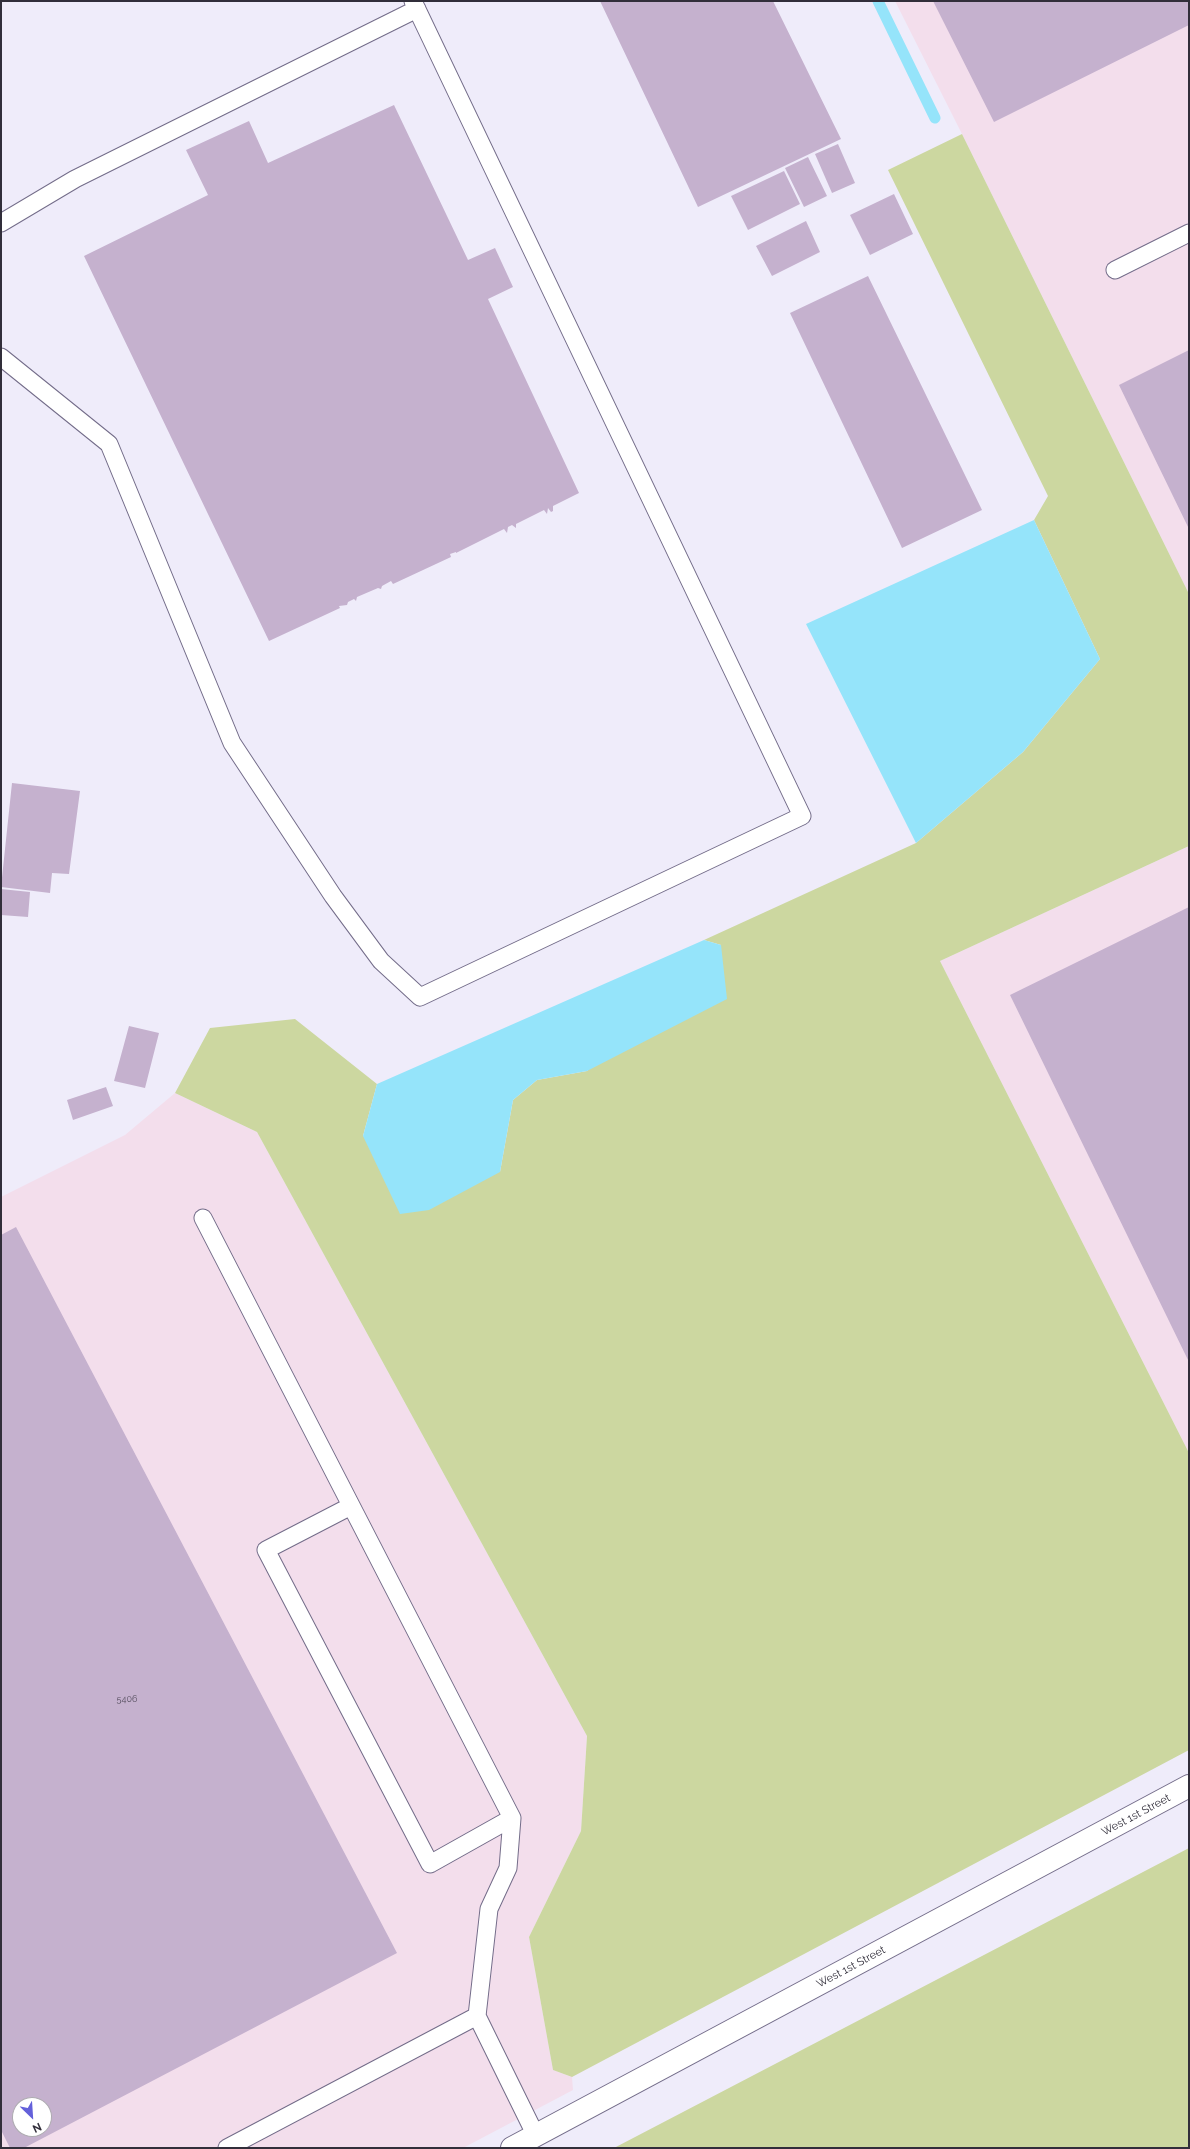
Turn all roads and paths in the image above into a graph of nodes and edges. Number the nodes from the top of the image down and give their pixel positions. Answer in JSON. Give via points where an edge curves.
{"nodes":[{"id":1,"x":415,"y":5,"type":"edge"},
{"id":2,"x":1,"y":223,"type":"edge"},
{"id":3,"x":1189,"y":233,"type":"edge"},
{"id":4,"x":1115,"y":270,"type":"dead end"},
{"id":5,"x":1,"y":356,"type":"edge"},
{"id":6,"x":203,"y":1218,"type":"dead end"},
{"id":7,"x":351,"y":1506,"type":"junction"},
{"id":8,"x":1189,"y":1786,"type":"edge"},
{"id":9,"x":512,"y":1818,"type":"junction"},
{"id":10,"x":477,"y":2016,"type":"junction"},
{"id":11,"x":536,"y":2136,"type":"junction"},
{"id":12,"x":227,"y":2148,"type":"edge"},
{"id":13,"x":512,"y":2148,"type":"edge"}],
"edges":[{"from":1,"to":2,"type":"lane","via":[[75,179]]},
{"from":1,"to":5,"type":"lane","via":[[802,816],[420,997],[381,961],[333,896],[232,743],[109,444]]},
{"from":3,"to":4,"type":"lane"},
{"from":6,"to":7,"type":"lane"},
{"from":7,"to":9,"type":"lane"},
{"from":7,"to":9,"type":"lane","via":[[266,1550],[430,1864]]},
{"from":8,"to":11,"type":"street","name":"West 1st Street"},
{"from":9,"to":10,"type":"lane","via":[[508,1868],[489,1909]]},
{"from":10,"to":11,"type":"lane"},
{"from":10,"to":12,"type":"lane"},
{"from":11,"to":13,"type":"street","name":"West 1st Street"}]}
